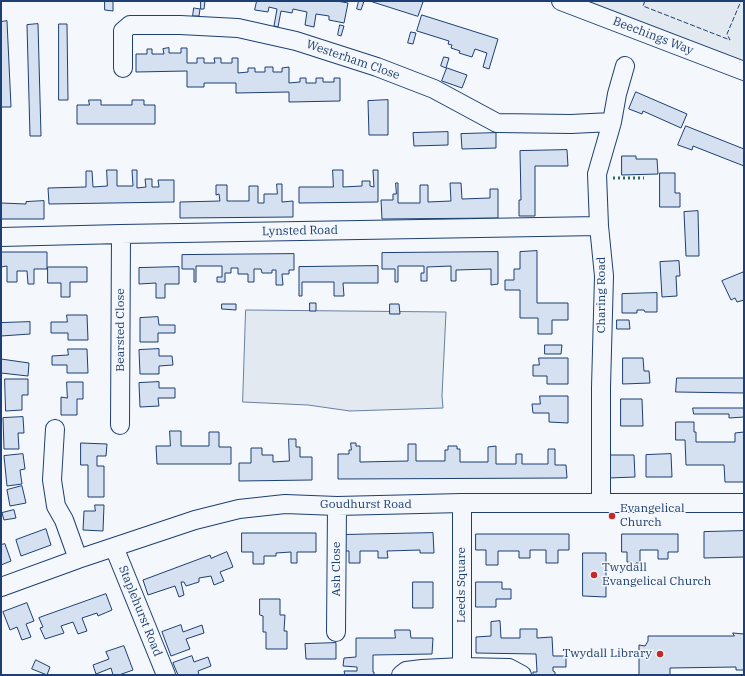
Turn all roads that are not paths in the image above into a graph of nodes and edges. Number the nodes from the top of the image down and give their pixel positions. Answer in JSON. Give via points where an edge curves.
{"nodes":[{"id":1,"x":561,"y":1,"type":"edge"},
{"id":2,"x":625,"y":66,"type":"dead end"},
{"id":3,"x":123,"y":68,"type":"dead end"},
{"id":4,"x":744,"y":70,"type":"edge"},
{"id":5,"x":612,"y":122,"type":"junction"},
{"id":6,"x":599,"y":226,"type":"junction"},
{"id":7,"x":121,"y":234,"type":"junction"},
{"id":8,"x":1,"y":237,"type":"edge"},
{"id":9,"x":120,"y":425,"type":"dead end"},
{"id":10,"x":56,"y":429,"type":"dead end"},
{"id":11,"x":462,"y":503,"type":"junction"},
{"id":12,"x":601,"y":503,"type":"junction"},
{"id":13,"x":744,"y":503,"type":"edge"},
{"id":14,"x":337,"y":506,"type":"junction"},
{"id":15,"x":114,"y":547,"type":"junction"},
{"id":16,"x":78,"y":559,"type":"junction"},
{"id":17,"x":1,"y":588,"type":"edge"},
{"id":18,"x":336,"y":632,"type":"dead end"},
{"id":19,"x":462,"y":667,"type":"junction"},
{"id":20,"x":166,"y":675,"type":"edge"},
{"id":21,"x":401,"y":675,"type":"edge"},
{"id":22,"x":522,"y":675,"type":"edge"}],
"edges":[{"from":1,"to":4,"type":"street","name":"Beechings Way"},
{"from":2,"to":5,"type":"street","name":"Charing Road"},
{"from":3,"to":5,"type":"street","name":"Westerham Close","via":[[123,31],[130,25],[238,28],[296,40],[377,67],[434,89],[497,123]]},
{"from":5,"to":6,"type":"street","name":"Charing Road","via":[[598,174]]},
{"from":6,"to":7,"type":"street","name":"Lynsted Road"},
{"from":6,"to":12,"type":"street","name":"Charing Road","via":[[604,276]]},
{"from":7,"to":8,"type":"street","name":"Lynsted Road"},
{"from":7,"to":9,"type":"street","name":"Bearsted Close"},
{"from":10,"to":16,"type":"street","via":[[52,480],[56,506],[64,520]]},
{"from":11,"to":12,"type":"street","name":"Goudhurst Road"},
{"from":11,"to":14,"type":"street","name":"Goudhurst Road"},
{"from":11,"to":19,"type":"street","name":"Leeds Square"},
{"from":12,"to":13,"type":"street","name":"Goudhurst Road"},
{"from":14,"to":15,"type":"street","name":"Goudhurst Road","via":[[285,504],[239,509],[194,520]]},
{"from":14,"to":18,"type":"street","name":"Ash Close"},
{"from":15,"to":16,"type":"street","name":"Goudhurst Road"},
{"from":15,"to":20,"type":"street","name":"Staplehurst Road"},
{"from":16,"to":17,"type":"street","name":"Goudhurst Road"},
{"from":19,"to":21,"type":"street","via":[[406,671]]},
{"from":19,"to":22,"type":"street","via":[[509,668]]}]}
